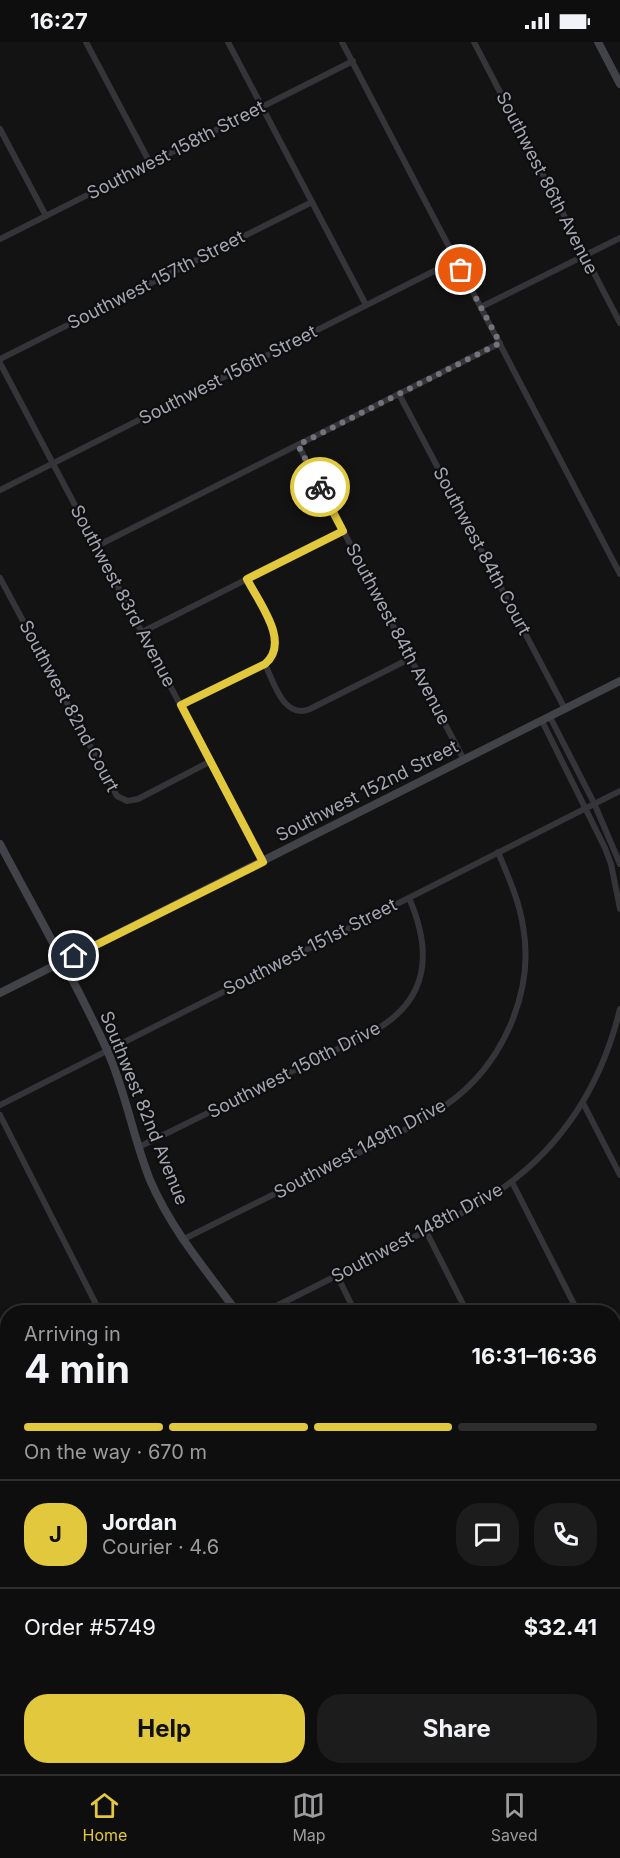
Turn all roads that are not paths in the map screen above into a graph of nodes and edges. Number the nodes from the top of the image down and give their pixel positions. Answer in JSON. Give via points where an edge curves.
{"nodes":[{"id":1,"x":86,"y":42,"type":"edge"},
{"id":2,"x":228,"y":42,"type":"edge"},
{"id":3,"x":342,"y":42,"type":"edge"},
{"id":4,"x":474,"y":42,"type":"edge"},
{"id":5,"x":598,"y":42,"type":"edge"},
{"id":6,"x":352,"y":61,"type":"junction"},
{"id":7,"x":620,"y":84,"type":"edge"},
{"id":8,"x":263,"y":107,"type":"junction"},
{"id":9,"x":0,"y":129,"type":"edge"},
{"id":10,"x":150,"y":164,"type":"junction"},
{"id":11,"x":312,"y":202,"type":"junction"},
{"id":12,"x":46,"y":216,"type":"junction"},
{"id":13,"x":620,"y":238,"type":"edge"},
{"id":14,"x":0,"y":239,"type":"edge"},
{"id":15,"x":585,"y":256,"type":"junction"},
{"id":16,"x":456,"y":260,"type":"junction"},
{"id":17,"x":366,"y":305,"type":"junction"},
{"id":18,"x":481,"y":307,"type":"junction"},
{"id":19,"x":620,"y":323,"type":"edge"},
{"id":20,"x":500,"y":343,"type":"junction"},
{"id":21,"x":0,"y":361,"type":"edge"},
{"id":22,"x":399,"y":394,"type":"junction"},
{"id":23,"x":298,"y":445,"type":"junction"},
{"id":24,"x":53,"y":463,"type":"junction"},
{"id":25,"x":0,"y":490,"type":"edge"},
{"id":26,"x":343,"y":531,"type":"junction"},
{"id":27,"x":97,"y":546,"type":"junction"},
{"id":28,"x":620,"y":574,"type":"edge"},
{"id":29,"x":0,"y":578,"type":"edge"},
{"id":30,"x":247,"y":579,"type":"junction"},
{"id":31,"x":142,"y":632,"type":"junction"},
{"id":32,"x":411,"y":658,"type":"junction"},
{"id":33,"x":265,"y":664,"type":"junction"},
{"id":34,"x":620,"y":681,"type":"edge"},
{"id":35,"x":181,"y":705,"type":"junction"},
{"id":36,"x":565,"y":709,"type":"junction"},
{"id":37,"x":546,"y":719,"type":"junction"},
{"id":38,"x":464,"y":760,"type":"junction"},
{"id":39,"x":211,"y":761,"type":"junction"},
{"id":40,"x":620,"y":791,"type":"edge"},
{"id":41,"x":594,"y":804,"type":"junction"},
{"id":42,"x":585,"y":809,"type":"junction"},
{"id":43,"x":0,"y":844,"type":"edge"},
{"id":44,"x":498,"y":852,"type":"junction"},
{"id":45,"x":263,"y":862,"type":"junction"},
{"id":46,"x":620,"y":864,"type":"edge"},
{"id":47,"x":409,"y":898,"type":"junction"},
{"id":48,"x":620,"y":909,"type":"edge"},
{"id":49,"x":63,"y":961,"type":"junction"},
{"id":50,"x":0,"y":993,"type":"edge"},
{"id":51,"x":620,"y":1009,"type":"edge"},
{"id":52,"x":107,"y":1051,"type":"junction"},
{"id":53,"x":583,"y":1103,"type":"junction"},
{"id":54,"x":0,"y":1105,"type":"edge"},
{"id":55,"x":0,"y":1115,"type":"edge"},
{"id":56,"x":139,"y":1147,"type":"junction"},
{"id":57,"x":620,"y":1174,"type":"edge"},
{"id":58,"x":512,"y":1182,"type":"junction"},
{"id":59,"x":426,"y":1231,"type":"junction"},
{"id":60,"x":182,"y":1240,"type":"junction"},
{"id":61,"x":337,"y":1275,"type":"junction"},
{"id":62,"x":96,"y":1305,"type":"edge"},
{"id":63,"x":232,"y":1305,"type":"edge"},
{"id":64,"x":278,"y":1305,"type":"edge"},
{"id":65,"x":352,"y":1305,"type":"edge"},
{"id":66,"x":463,"y":1305,"type":"edge"},
{"id":67,"x":574,"y":1305,"type":"edge"}],
"edges":[{"from":1,"to":10,"type":"street"},
{"from":2,"to":8,"type":"street"},
{"from":3,"to":6,"type":"street"},
{"from":4,"to":15,"type":"street","name":"Southwest 86th Avenue"},
{"from":5,"to":7,"type":"main road"},
{"from":6,"to":8,"type":"street","name":"Southwest 158th Street"},
{"from":6,"to":16,"type":"street"},
{"from":8,"to":10,"type":"street","name":"Southwest 158th Street"},
{"from":8,"to":11,"type":"street"},
{"from":9,"to":12,"type":"street"},
{"from":10,"to":12,"type":"street","name":"Southwest 158th Street"},
{"from":11,"to":17,"type":"street"},
{"from":11,"to":21,"type":"street","name":"Southwest 157th Street"},
{"from":12,"to":14,"type":"street","name":"Southwest 158th Street"},
{"from":13,"to":15,"type":"street"},
{"from":15,"to":18,"type":"street"},
{"from":15,"to":19,"type":"street","name":"Southwest 86th Avenue"},
{"from":16,"to":17,"type":"street","name":"Southwest 156th Street"},
{"from":16,"to":18,"type":"street"},
{"from":17,"to":24,"type":"street","name":"Southwest 156th Street"},
{"from":18,"to":20,"type":"street"},
{"from":20,"to":22,"type":"street"},
{"from":20,"to":28,"type":"street"},
{"from":21,"to":24,"type":"street","name":"Southwest 83rd Avenue"},
{"from":22,"to":23,"type":"street"},
{"from":22,"to":36,"type":"street","name":"Southwest 84th Court"},
{"from":23,"to":26,"type":"street","name":"Southwest 84th Avenue"},
{"from":23,"to":27,"type":"street"},
{"from":24,"to":25,"type":"street","name":"Southwest 156th Street"},
{"from":24,"to":27,"type":"street","name":"Southwest 83rd Avenue"},
{"from":26,"to":30,"type":"street"},
{"from":26,"to":32,"type":"street","name":"Southwest 84th Avenue"},
{"from":27,"to":31,"type":"street","name":"Southwest 83rd Avenue"},
{"from":29,"to":39,"type":"street","name":"Southwest 82nd Court","via":[[117,796],[123,800],[138,799]]},
{"from":30,"to":31,"type":"street"},
{"from":30,"to":33,"type":"street","via":[[276,637],[274,654]]},
{"from":31,"to":35,"type":"street","name":"Southwest 83rd Avenue"},
{"from":32,"to":33,"type":"street","via":[[310,709],[296,712],[284,702]]},
{"from":32,"to":38,"type":"street","name":"Southwest 84th Avenue"},
{"from":33,"to":35,"type":"street"},
{"from":34,"to":36,"type":"main road","name":"Southwest 152nd Street"},
{"from":35,"to":39,"type":"street","name":"Southwest 83rd Avenue"},
{"from":36,"to":37,"type":"main road","name":"Southwest 152nd Street"},
{"from":37,"to":38,"type":"main road","name":"Southwest 152nd Street"},
{"from":37,"to":41,"type":"street"},
{"from":37,"to":42,"type":"street"},
{"from":38,"to":45,"type":"main road","name":"Southwest 152nd Street"},
{"from":39,"to":45,"type":"street","name":"Southwest 83rd Avenue"},
{"from":40,"to":41,"type":"street","name":"Southwest 151st Street"},
{"from":41,"to":42,"type":"street","name":"Southwest 151st Street"},
{"from":41,"to":46,"type":"street"},
{"from":42,"to":44,"type":"street","name":"Southwest 151st Street"},
{"from":42,"to":48,"type":"street","via":[[610,864]]},
{"from":43,"to":49,"type":"main road","name":"Southwest 82nd Avenue"},
{"from":44,"to":47,"type":"street","name":"Southwest 151st Street"},
{"from":44,"to":60,"type":"street","name":"Southwest 149th Drive","via":[[520,910],[525,960],[519,997],[508,1029],[483,1071],[453,1100],[420,1122]]},
{"from":45,"to":49,"type":"main road","name":"Southwest 152nd Street"},
{"from":47,"to":52,"type":"street","name":"Southwest 151st Street"},
{"from":47,"to":56,"type":"street","name":"Southwest 150th Drive","via":[[424,955],[417,986],[400,1014],[372,1032]]},
{"from":49,"to":50,"type":"main road","name":"Southwest 152nd Street"},
{"from":49,"to":52,"type":"main road","name":"Southwest 82nd Avenue"},
{"from":51,"to":53,"type":"street","name":"Southwest 148th Drive","via":[[606,1056]]},
{"from":52,"to":54,"type":"street","name":"Southwest 151st Street"},
{"from":52,"to":56,"type":"main road","name":"Southwest 82nd Avenue"},
{"from":53,"to":57,"type":"street"},
{"from":53,"to":58,"type":"street","name":"Southwest 148th Drive","via":[[551,1147]]},
{"from":55,"to":62,"type":"street"},
{"from":56,"to":60,"type":"main road","name":"Southwest 82nd Avenue","via":[[156,1193]]},
{"from":58,"to":59,"type":"street","name":"Southwest 148th Drive"},
{"from":58,"to":67,"type":"street"},
{"from":59,"to":61,"type":"street","name":"Southwest 148th Drive"},
{"from":59,"to":66,"type":"street"},
{"from":60,"to":63,"type":"main road","name":"Southwest 82nd Avenue"},
{"from":61,"to":64,"type":"street","name":"Southwest 148th Drive"},
{"from":61,"to":65,"type":"street"}]}
